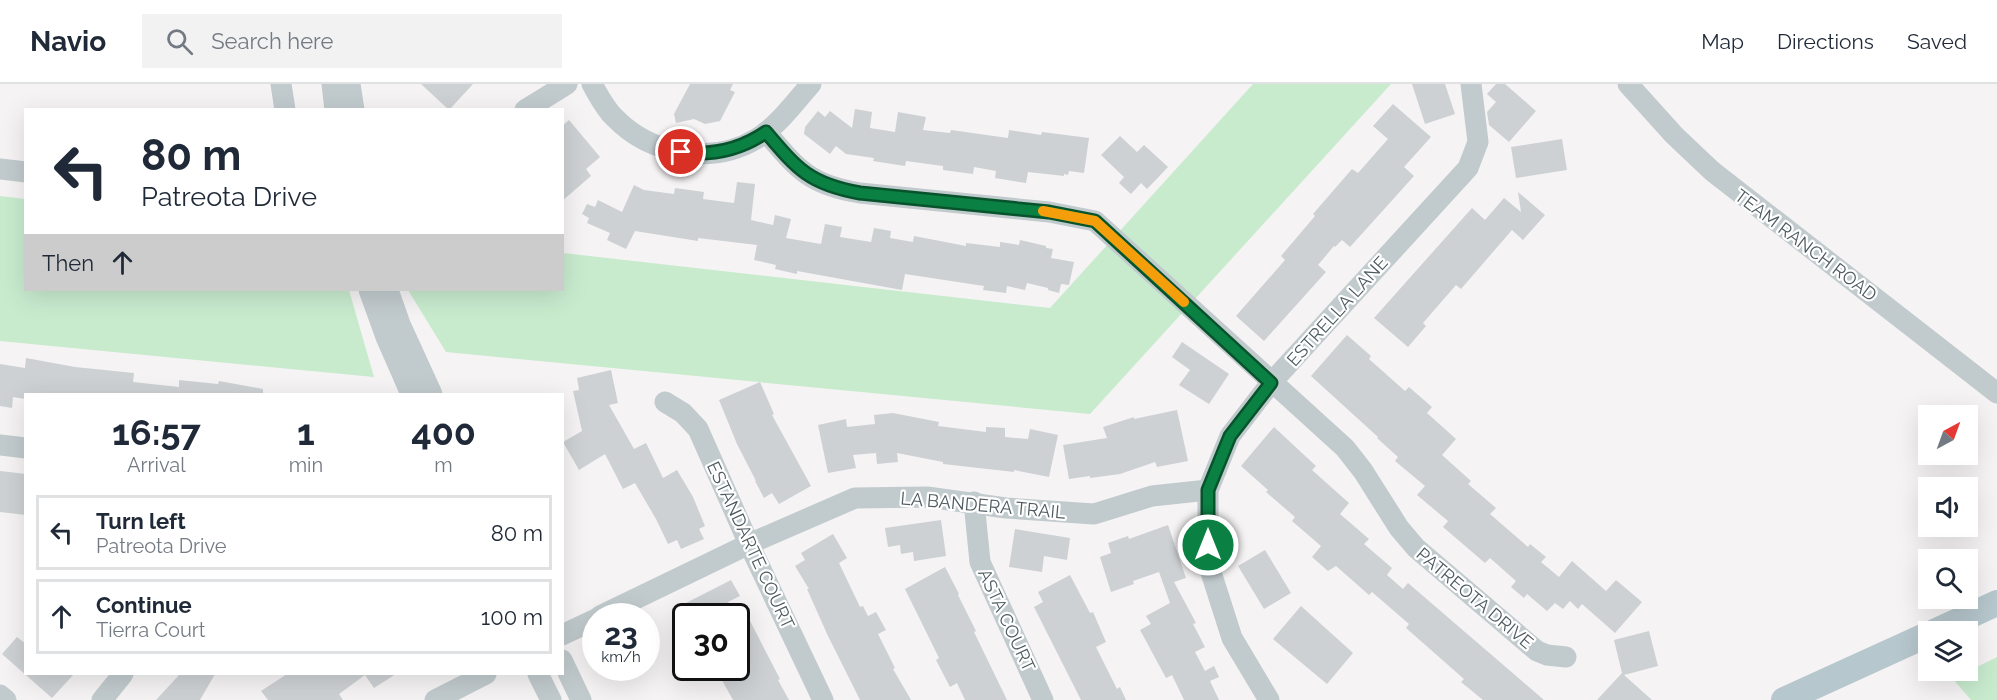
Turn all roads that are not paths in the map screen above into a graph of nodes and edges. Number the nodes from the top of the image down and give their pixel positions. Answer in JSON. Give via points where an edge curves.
{"nodes":[{"id":1,"x":281,"y":84,"type":"edge"},
{"id":2,"x":332,"y":84,"type":"edge"},
{"id":3,"x":350,"y":84,"type":"edge"},
{"id":4,"x":567,"y":84,"type":"edge"},
{"id":5,"x":592,"y":84,"type":"edge"},
{"id":6,"x":811,"y":84,"type":"edge"},
{"id":7,"x":1471,"y":84,"type":"edge"},
{"id":8,"x":1628,"y":84,"type":"edge"},
{"id":9,"x":285,"y":108,"type":"edge"},
{"id":10,"x":335,"y":108,"type":"edge"},
{"id":11,"x":354,"y":108,"type":"edge"},
{"id":12,"x":528,"y":108,"type":"edge"},
{"id":13,"x":766,"y":132,"type":"junction"},
{"id":14,"x":0,"y":169,"type":"edge"},
{"id":15,"x":24,"y":172,"type":"edge"},
{"id":16,"x":369,"y":291,"type":"edge"},
{"id":17,"x":388,"y":291,"type":"edge"},
{"id":18,"x":1271,"y":383,"type":"junction"},
{"id":19,"x":411,"y":393,"type":"edge"},
{"id":20,"x":432,"y":393,"type":"edge"},
{"id":21,"x":1997,"y":393,"type":"edge"},
{"id":22,"x":665,"y":402,"type":"dead end"},
{"id":23,"x":0,"y":445,"type":"edge"},
{"id":24,"x":24,"y":448,"type":"edge"},
{"id":25,"x":1208,"y":490,"type":"junction"},
{"id":26,"x":974,"y":502,"type":"junction"},
{"id":27,"x":749,"y":544,"type":"junction"},
{"id":28,"x":627,"y":603,"type":"edge"},
{"id":29,"x":1997,"y":603,"type":"edge"},
{"id":30,"x":1958,"y":621,"type":"edge"},
{"id":31,"x":582,"y":626,"type":"edge"},
{"id":32,"x":564,"y":634,"type":"edge"},
{"id":33,"x":1918,"y":639,"type":"edge"},
{"id":34,"x":1566,"y":657,"type":"dead end"},
{"id":35,"x":564,"y":664,"type":"edge"},
{"id":36,"x":122,"y":675,"type":"edge"},
{"id":37,"x":484,"y":675,"type":"edge"},
{"id":38,"x":538,"y":675,"type":"edge"},
{"id":39,"x":0,"y":695,"type":"edge"},
{"id":40,"x":6,"y":700,"type":"edge"},
{"id":41,"x":102,"y":700,"type":"edge"},
{"id":42,"x":435,"y":700,"type":"edge"},
{"id":43,"x":551,"y":700,"type":"edge"},
{"id":44,"x":581,"y":700,"type":"edge"},
{"id":45,"x":823,"y":700,"type":"edge"},
{"id":46,"x":1043,"y":700,"type":"edge"},
{"id":47,"x":1269,"y":700,"type":"edge"},
{"id":48,"x":1784,"y":700,"type":"edge"}],
"edges":[{"from":1,"to":9,"type":"street"},
{"from":2,"to":10,"type":"street"},
{"from":3,"to":11,"type":"street"},
{"from":4,"to":12,"type":"street"},
{"from":5,"to":13,"type":"street","via":[[624,127],[668,150],[715,153],[747,144]]},
{"from":6,"to":13,"type":"street"},
{"from":7,"to":18,"type":"street","name":"ESTRELLA LANE","via":[[1478,142],[1468,168]]},
{"from":8,"to":21,"type":"street","name":"TEAM RANCH ROAD","via":[[1720,179]]},
{"from":13,"to":18,"type":"street","name":"PATREOTA DRIVE","via":[[800,171],[832,187],[1049,212],[1095,221]]},
{"from":14,"to":15,"type":"street"},
{"from":16,"to":19,"type":"street"},
{"from":17,"to":20,"type":"street"},
{"from":18,"to":25,"type":"street","name":"ESTRELLA LANE","via":[[1230,436]]},
{"from":18,"to":34,"type":"street","name":"PATREOTA DRIVE","via":[[1354,459],[1403,533],[1425,558],[1537,651]]},
{"from":22,"to":27,"type":"street","name":"ESTANDARTE COURT","via":[[698,429]]},
{"from":23,"to":24,"type":"street"},
{"from":25,"to":26,"type":"street","name":"LA BANDERA TRAIL","via":[[1152,496],[1094,514]]},
{"from":25,"to":47,"type":"street","name":"ESTRELLA LANE","via":[[1208,563],[1232,638]]},
{"from":26,"to":27,"type":"street","name":"LA BANDERA TRAIL","via":[[927,497],[855,498]]},
{"from":26,"to":46,"type":"street","name":"ASTA COURT","via":[[980,562]]},
{"from":27,"to":28,"type":"street","name":"LA BANDERA TRAIL"},
{"from":27,"to":45,"type":"street","name":"ESTANDARTE COURT"},
{"from":29,"to":30,"type":"main road"},
{"from":31,"to":32,"type":"street"},
{"from":33,"to":48,"type":"main road"},
{"from":35,"to":44,"type":"street"},
{"from":36,"to":41,"type":"street"},
{"from":37,"to":42,"type":"street"},
{"from":38,"to":43,"type":"street"},
{"from":39,"to":40,"type":"street"}]}
